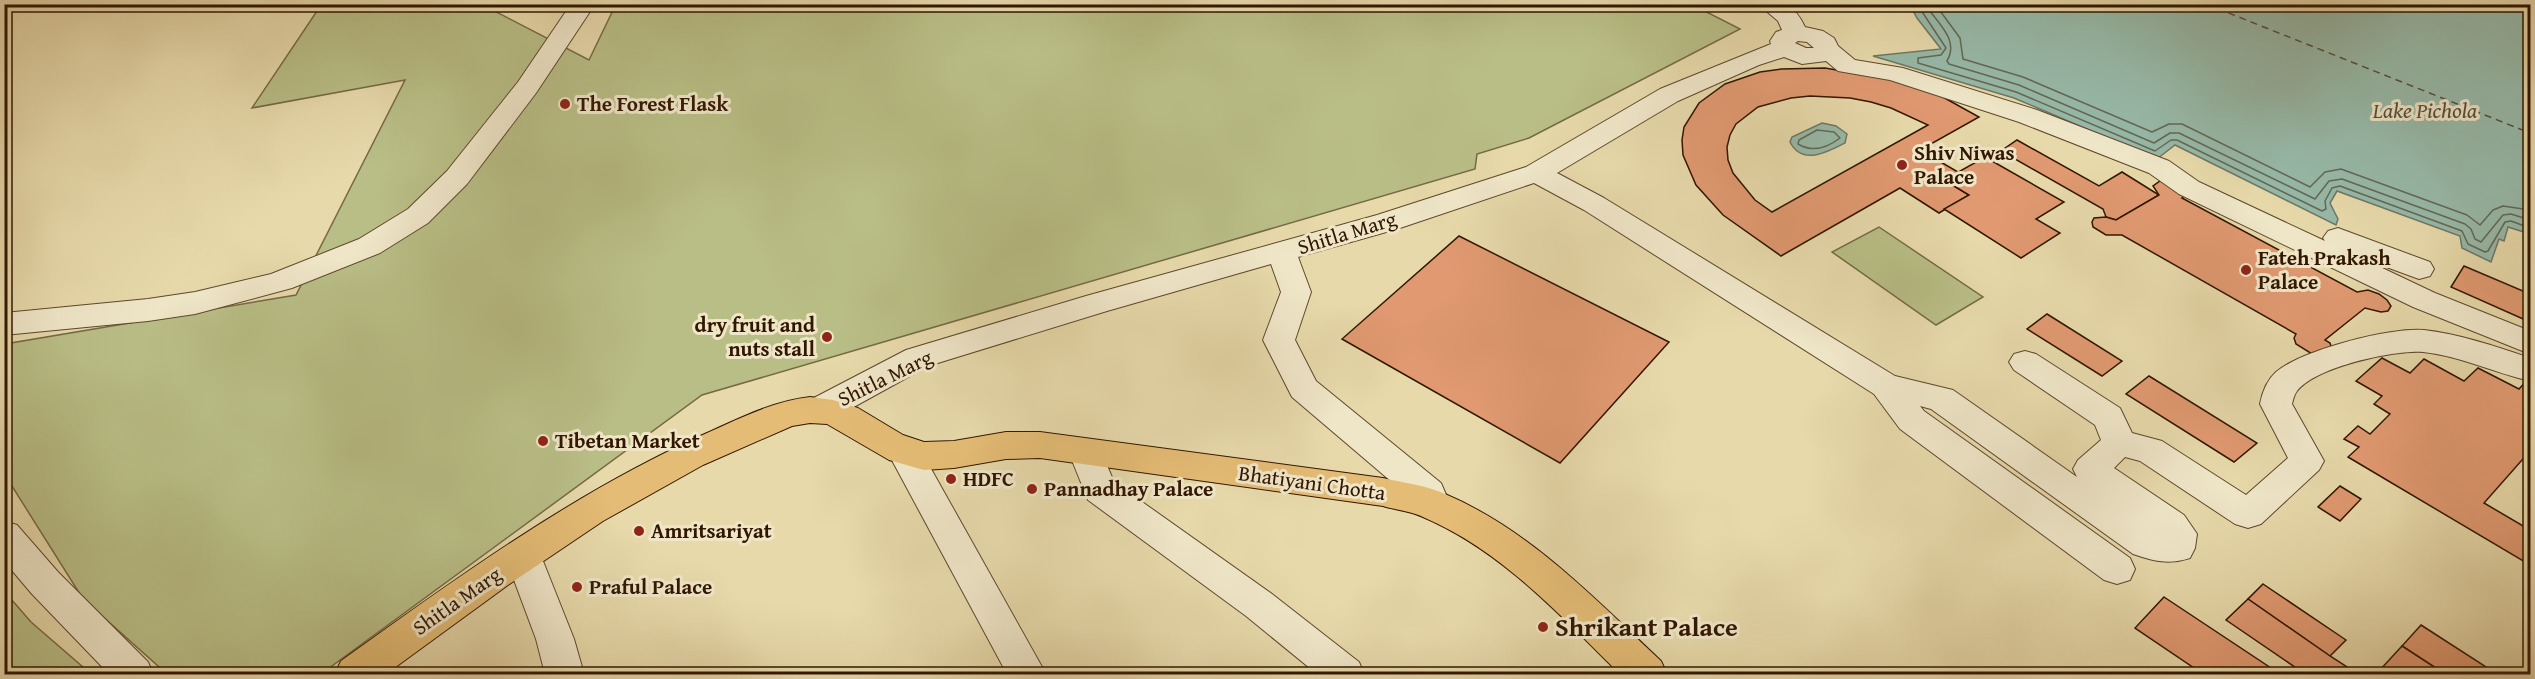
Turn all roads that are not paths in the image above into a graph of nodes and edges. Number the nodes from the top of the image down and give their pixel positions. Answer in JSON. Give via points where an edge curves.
{"nodes":[{"id":1,"x":583,"y":4,"type":"edge"},
{"id":2,"x":1770,"y":4,"type":"edge"},
{"id":3,"x":1790,"y":41,"type":"junction"},
{"id":4,"x":1837,"y":57,"type":"junction"},
{"id":5,"x":1744,"y":63,"type":"junction"},
{"id":6,"x":2159,"y":167,"type":"junction"},
{"id":7,"x":1536,"y":173,"type":"junction"},
{"id":8,"x":1282,"y":253,"type":"junction"},
{"id":9,"x":2419,"y":269,"type":"dead end"},
{"id":10,"x":4,"y":324,"type":"edge"},
{"id":11,"x":2530,"y":343,"type":"edge"},
{"id":12,"x":2025,"y":362,"type":"dead end"},
{"id":13,"x":2530,"y":370,"type":"edge"},
{"id":14,"x":1886,"y":386,"type":"junction"},
{"id":15,"x":820,"y":410,"type":"junction"},
{"id":16,"x":2119,"y":443,"type":"junction"},
{"id":17,"x":904,"y":451,"type":"junction"},
{"id":18,"x":1086,"y":453,"type":"junction"},
{"id":19,"x":1432,"y":504,"type":"junction"},
{"id":20,"x":4,"y":535,"type":"edge"},
{"id":21,"x":523,"y":556,"type":"junction"},
{"id":22,"x":2118,"y":568,"type":"dead end"},
{"id":23,"x":134,"y":675,"type":"edge"},
{"id":24,"x":355,"y":675,"type":"edge"},
{"id":25,"x":565,"y":675,"type":"edge"},
{"id":26,"x":1027,"y":675,"type":"edge"},
{"id":27,"x":1344,"y":675,"type":"edge"},
{"id":28,"x":1647,"y":675,"type":"edge"}],
"edges":[{"from":1,"to":10,"type":"street","via":[[546,62],[442,194],[390,235],[311,270],[237,293],[151,309]]},
{"from":2,"to":3,"type":"street","via":[[1788,17]]},
{"from":3,"to":4,"type":"street","via":[[1797,55]]},
{"from":3,"to":5,"type":"street","name":"Shitla Marg"},
{"from":4,"to":5,"type":"street"},
{"from":4,"to":6,"type":"street","via":[[1975,99]]},
{"from":5,"to":7,"type":"street","name":"Shitla Marg","via":[[1669,95]]},
{"from":6,"to":9,"type":"street","via":[[2182,163],[2302,222]]},
{"from":6,"to":11,"type":"street","via":[[2189,188],[2424,300]]},
{"from":7,"to":8,"type":"street","name":"Shitla Marg"},
{"from":7,"to":14,"type":"street","via":[[1594,204]]},
{"from":8,"to":15,"type":"street","name":"Shitla Marg","via":[[916,358]]},
{"from":8,"to":19,"type":"street","via":[[1296,292],[1279,340],[1304,389],[1429,493]]},
{"from":12,"to":16,"type":"street","via":[[2108,417]]},
{"from":13,"to":16,"type":"street","via":[[2421,340],[2379,346],[2303,370],[2280,388],[2276,404],[2307,461],[2248,514],[2150,450]]},
{"from":14,"to":16,"type":"street","via":[[1941,399],[2146,544],[2177,548],[2179,534],[2171,525],[2090,469]]},
{"from":14,"to":22,"type":"street","via":[[1912,420]]},
{"from":15,"to":17,"type":"main road","name":"Bhatiyani Chotta","via":[[857,423]]},
{"from":15,"to":21,"type":"main road","name":"Shitla Marg","via":[[796,412],[717,442],[581,516]]},
{"from":17,"to":18,"type":"main road","name":"Bhatiyani Chotta","via":[[951,455],[1018,444]]},
{"from":17,"to":26,"type":"street"},
{"from":18,"to":19,"type":"main road","name":"Bhatiyani Chotta","via":[[1383,492]]},
{"from":18,"to":27,"type":"street","via":[[1100,490],[1259,605]]},
{"from":19,"to":28,"type":"main road","name":"Bhatiyani Chotta","via":[[1485,533],[1545,576]]},
{"from":20,"to":23,"type":"street"},
{"from":21,"to":24,"type":"main road","name":"Shitla Marg"},
{"from":21,"to":25,"type":"street"}]}
